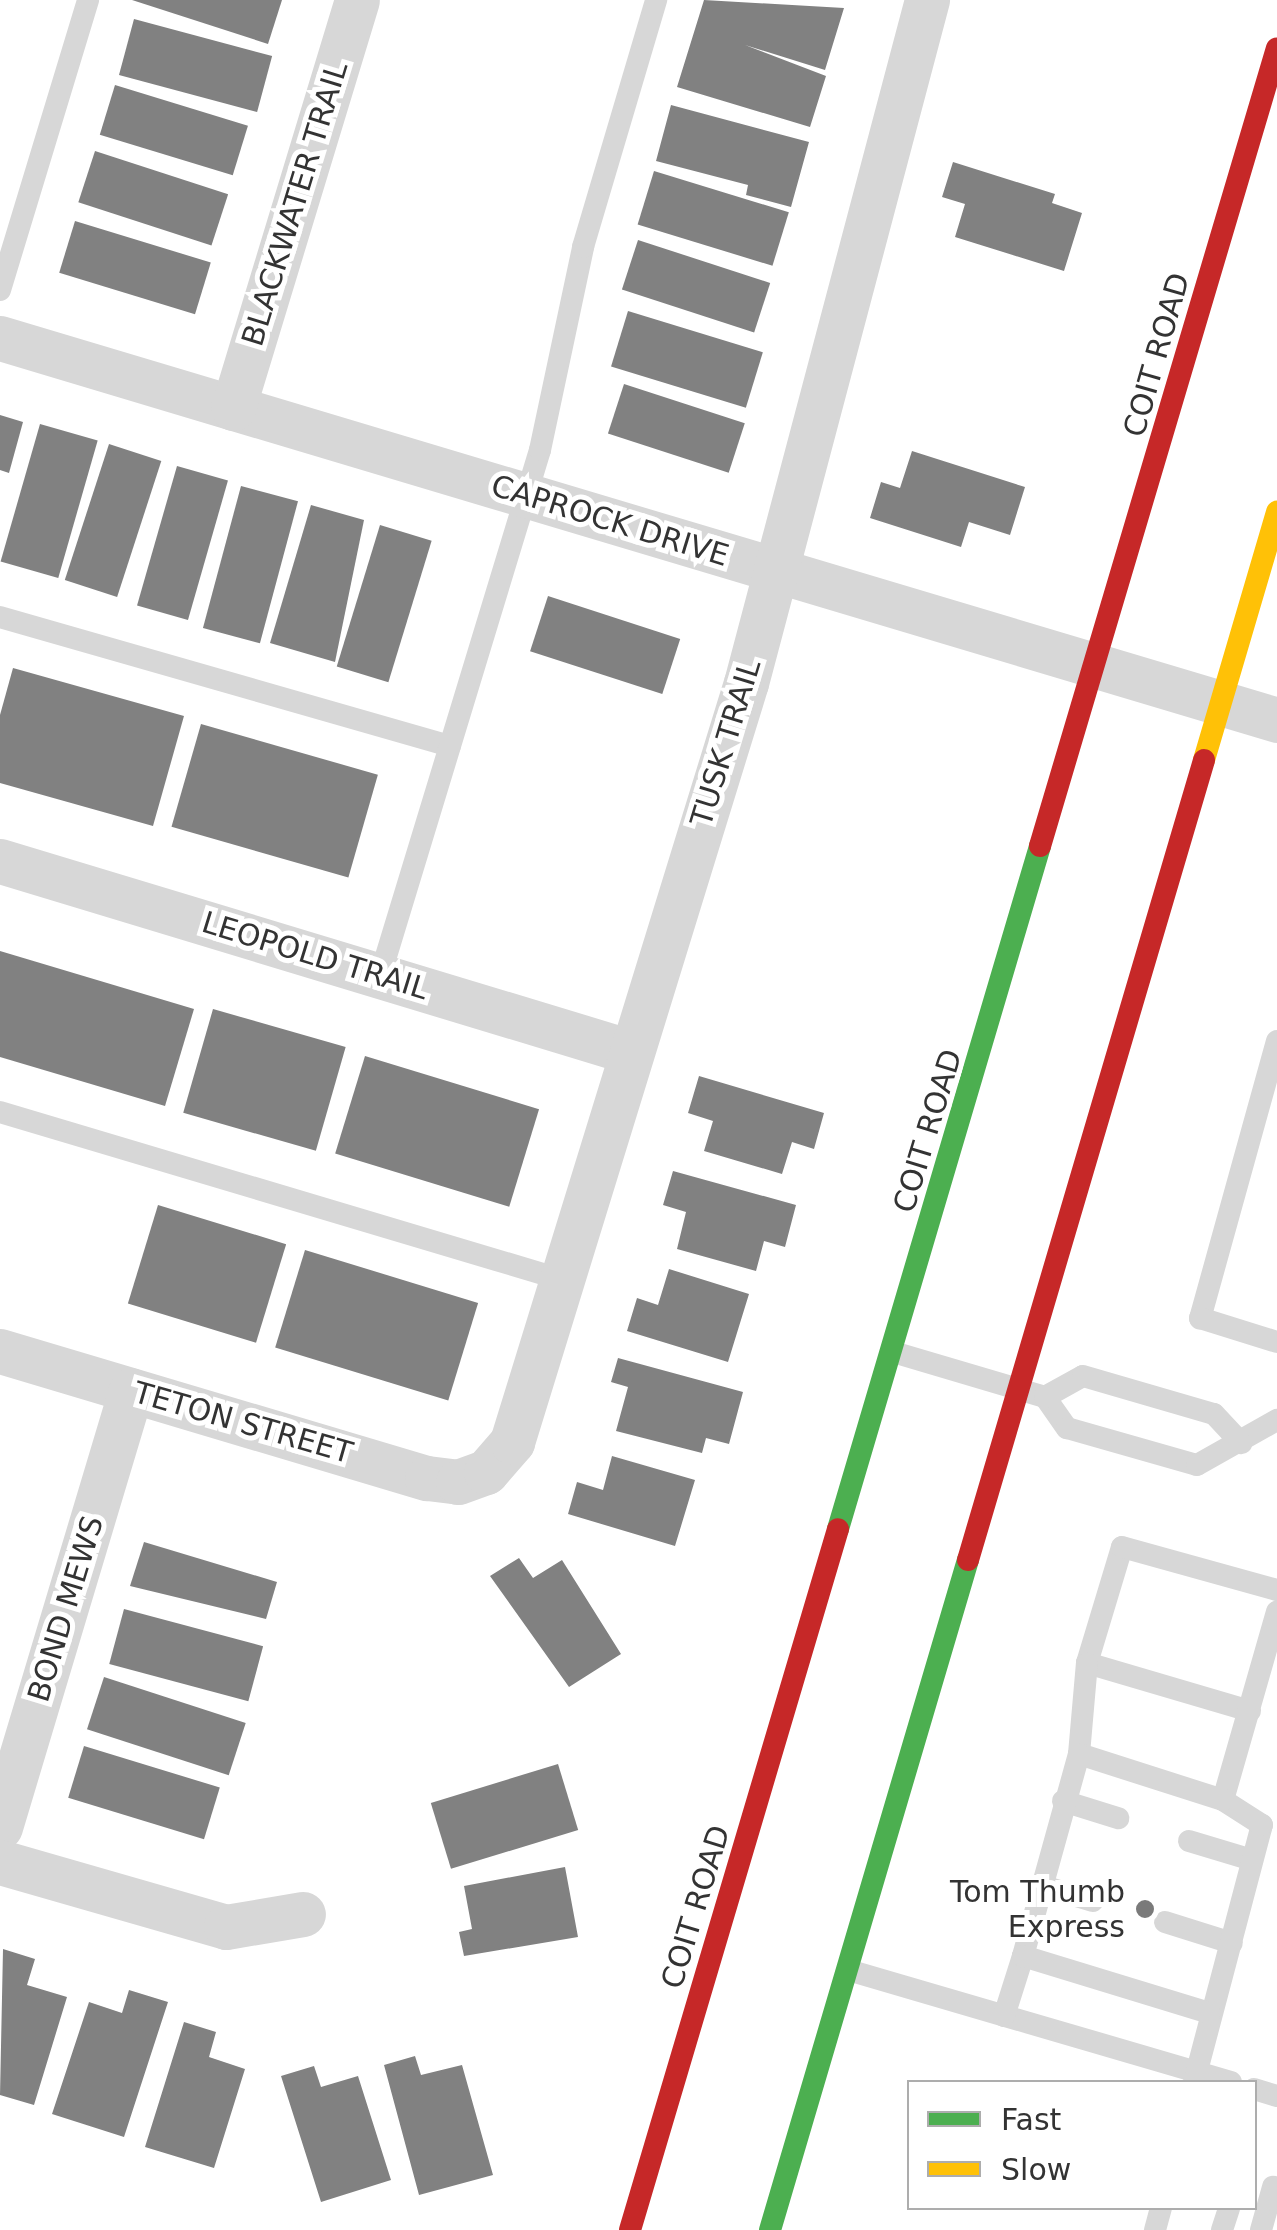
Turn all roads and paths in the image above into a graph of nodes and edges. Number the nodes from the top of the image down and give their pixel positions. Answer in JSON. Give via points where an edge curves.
{"nodes":[{"id":1,"x":88,"y":0,"type":"edge"},
{"id":2,"x":357,"y":0,"type":"edge"},
{"id":3,"x":656,"y":0,"type":"edge"},
{"id":4,"x":927,"y":0,"type":"edge"},
{"id":5,"x":1277,"y":48,"type":"edge"},
{"id":6,"x":0,"y":290,"type":"edge"},
{"id":7,"x":0,"y":338,"type":"edge"},
{"id":8,"x":232,"y":408,"type":"junction"},
{"id":9,"x":526,"y":496,"type":"junction"},
{"id":10,"x":1277,"y":512,"type":"edge"},
{"id":11,"x":775,"y":570,"type":"junction"},
{"id":12,"x":0,"y":617,"type":"edge"},
{"id":13,"x":1098,"y":667,"type":"junction"},
{"id":14,"x":1220,"y":704,"type":"junction"},
{"id":15,"x":1277,"y":720,"type":"edge"},
{"id":16,"x":450,"y":746,"type":"junction"},
{"id":17,"x":0,"y":860,"type":"edge"},
{"id":18,"x":380,"y":976,"type":"junction"},
{"id":19,"x":1277,"y":1042,"type":"edge"},
{"id":20,"x":631,"y":1052,"type":"junction"},
{"id":21,"x":0,"y":1112,"type":"edge"},
{"id":22,"x":560,"y":1279,"type":"junction"},
{"id":23,"x":1277,"y":1342,"type":"edge"},
{"id":24,"x":0,"y":1352,"type":"edge"},
{"id":25,"x":893,"y":1352,"type":"junction"},
{"id":26,"x":131,"y":1390,"type":"junction"},
{"id":27,"x":1018,"y":1390,"type":"junction"},
{"id":28,"x":1045,"y":1398,"type":"junction"},
{"id":29,"x":1277,"y":1420,"type":"edge"},
{"id":30,"x":1241,"y":1443,"type":"junction"},
{"id":31,"x":486,"y":1472,"type":"joint"},
{"id":32,"x":1277,"y":1590,"type":"edge"},
{"id":33,"x":1277,"y":1612,"type":"edge"},
{"id":34,"x":1087,"y":1663,"type":"junction"},
{"id":35,"x":1250,"y":1711,"type":"junction"},
{"id":36,"x":1079,"y":1754,"type":"junction"},
{"id":37,"x":1223,"y":1800,"type":"junction"},
{"id":38,"x":1063,"y":1801,"type":"junction"},
{"id":39,"x":1118,"y":1818,"type":"dead end"},
{"id":40,"x":1269,"y":1827,"type":"edge"},
{"id":41,"x":0,"y":1828,"type":"edge"},
{"id":42,"x":1189,"y":1840,"type":"dead end"},
{"id":43,"x":1252,"y":1860,"type":"junction"},
{"id":44,"x":0,"y":1862,"type":"edge"},
{"id":45,"x":1043,"y":1886,"type":"junction"},
{"id":46,"x":1093,"y":1900,"type":"dead end"},
{"id":47,"x":303,"y":1914,"type":"dead end"},
{"id":48,"x":1165,"y":1922,"type":"dead end"},
{"id":49,"x":1232,"y":1943,"type":"junction"},
{"id":50,"x":1022,"y":1956,"type":"junction"},
{"id":51,"x":848,"y":1970,"type":"junction"},
{"id":52,"x":1210,"y":2013,"type":"junction"},
{"id":53,"x":1004,"y":2016,"type":"junction"},
{"id":54,"x":1195,"y":2077,"type":"edge"},
{"id":55,"x":1268,"y":2186,"type":"edge"},
{"id":56,"x":630,"y":2230,"type":"edge"},
{"id":57,"x":770,"y":2230,"type":"edge"},
{"id":58,"x":1261,"y":2230,"type":"edge"}],
"edges":[{"from":1,"to":6,"type":"lane"},
{"from":2,"to":8,"type":"street","name":"BLACKWATER TRAIL"},
{"from":3,"to":9,"type":"lane","via":[[584,247]]},
{"from":4,"to":11,"type":"street","name":"TUSK TRAIL"},
{"from":5,"to":13,"type":"main road","name":"COIT ROAD"},
{"from":7,"to":8,"type":"street","name":"CAPROCK DRIVE"},
{"from":8,"to":9,"type":"street","name":"CAPROCK DRIVE"},
{"from":9,"to":11,"type":"street","name":"CAPROCK DRIVE"},
{"from":9,"to":16,"type":"lane"},
{"from":10,"to":14,"type":"main road"},
{"from":11,"to":13,"type":"street","name":"CAPROCK DRIVE"},
{"from":11,"to":20,"type":"street","name":"TUSK TRAIL"},
{"from":12,"to":16,"type":"lane"},
{"from":13,"to":14,"type":"street","name":"CAPROCK DRIVE"},
{"from":13,"to":25,"type":"main road","name":"COIT ROAD"},
{"from":14,"to":15,"type":"street","name":"CAPROCK DRIVE"},
{"from":14,"to":27,"type":"main road"},
{"from":16,"to":18,"type":"lane"},
{"from":17,"to":18,"type":"street","name":"LEOPOLD TRAIL"},
{"from":18,"to":20,"type":"street","name":"LEOPOLD TRAIL"},
{"from":19,"to":23,"type":"lane","via":[[1200,1318]]},
{"from":20,"to":22,"type":"street","name":"TUSK TRAIL"},
{"from":21,"to":22,"type":"lane"},
{"from":22,"to":31,"type":"street","name":"TUSK TRAIL","via":[[512,1442]]},
{"from":24,"to":26,"type":"street","name":"TETON STREET"},
{"from":25,"to":27,"type":"lane"},
{"from":25,"to":56,"type":"main road","name":"COIT ROAD"},
{"from":26,"to":31,"type":"street","name":"TETON STREET","via":[[427,1478]]},
{"from":26,"to":41,"type":"street","name":"BOND MEWS"},
{"from":27,"to":28,"type":"lane"},
{"from":27,"to":51,"type":"main road"},
{"from":28,"to":30,"type":"lane","via":[[1083,1376],[1214,1414]]},
{"from":28,"to":30,"type":"lane","via":[[1067,1428],[1198,1465]]},
{"from":29,"to":30,"type":"lane"},
{"from":32,"to":34,"type":"lane","via":[[1122,1547]]},
{"from":33,"to":35,"type":"lane"},
{"from":34,"to":35,"type":"lane"},
{"from":34,"to":36,"type":"lane"},
{"from":35,"to":37,"type":"lane"},
{"from":36,"to":37,"type":"lane"},
{"from":36,"to":38,"type":"lane"},
{"from":37,"to":40,"type":"lane"},
{"from":38,"to":39,"type":"lane"},
{"from":38,"to":45,"type":"lane"},
{"from":40,"to":43,"type":"lane"},
{"from":42,"to":43,"type":"lane"},
{"from":43,"to":49,"type":"lane"},
{"from":44,"to":47,"type":"street","via":[[226,1928]]},
{"from":45,"to":46,"type":"lane"},
{"from":45,"to":50,"type":"lane"},
{"from":48,"to":49,"type":"lane"},
{"from":49,"to":52,"type":"lane"},
{"from":50,"to":52,"type":"lane"},
{"from":50,"to":53,"type":"lane"},
{"from":51,"to":53,"type":"lane"},
{"from":51,"to":57,"type":"main road"},
{"from":52,"to":54,"type":"lane"},
{"from":53,"to":54,"type":"lane"},
{"from":55,"to":58,"type":"lane"}]}
